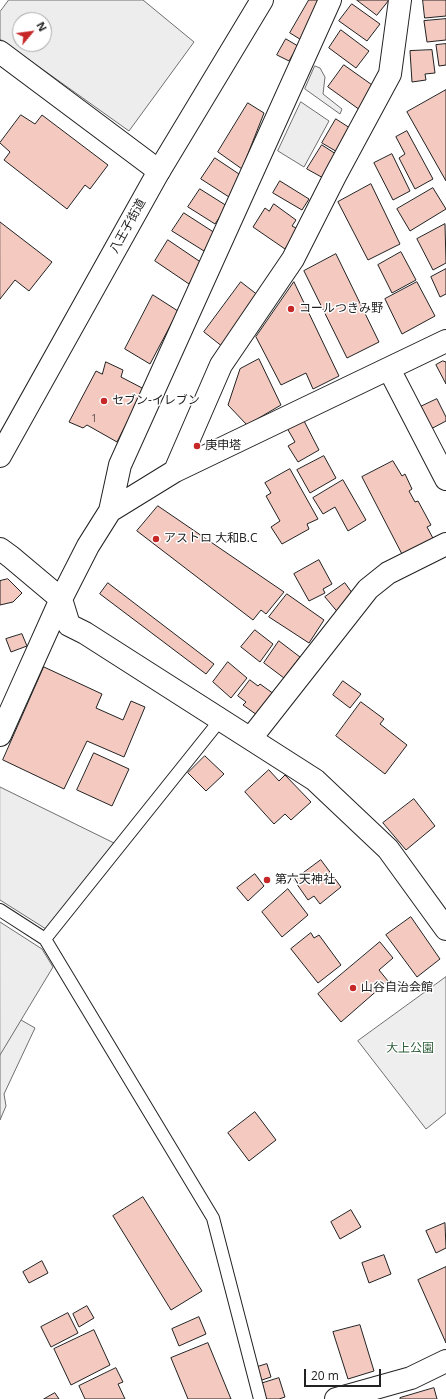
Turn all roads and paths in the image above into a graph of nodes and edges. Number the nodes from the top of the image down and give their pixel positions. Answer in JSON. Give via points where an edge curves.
{"nodes":[{"id":1,"x":262,"y":0,"type":"edge"},
{"id":2,"x":330,"y":0,"type":"edge"},
{"id":3,"x":400,"y":0,"type":"edge"},
{"id":4,"x":0,"y":52,"type":"edge"},
{"id":5,"x":158,"y":171,"type":"junction"},
{"id":6,"x":446,"y":341,"type":"edge"},
{"id":7,"x":389,"y":369,"type":"junction"},
{"id":8,"x":0,"y":456,"type":"edge"},
{"id":9,"x":175,"y":471,"type":"junction"},
{"id":10,"x":446,"y":479,"type":"edge"},
{"id":11,"x":110,"y":511,"type":"junction"},
{"id":12,"x":446,"y":544,"type":"edge"},
{"id":13,"x":0,"y":549,"type":"edge"},
{"id":14,"x":61,"y":599,"type":"junction"},
{"id":15,"x":221,"y":719,"type":"junction"},
{"id":16,"x":0,"y":735,"type":"edge"},
{"id":17,"x":250,"y":738,"type":"junction"},
{"id":18,"x":0,"y":910,"type":"edge"},
{"id":19,"x":446,"y":929,"type":"edge"},
{"id":20,"x":45,"y":939,"type":"junction"},
{"id":21,"x":446,"y":1361,"type":"edge"},
{"id":22,"x":370,"y":1394,"type":"edge"},
{"id":23,"x":260,"y":1399,"type":"edge"},
{"id":24,"x":336,"y":1399,"type":"edge"}],
"edges":[{"from":1,"to":5,"type":"street","name":"八王子街道"},
{"from":2,"to":11,"type":"street","via":[[120,465]]},
{"from":3,"to":9,"type":"street","via":[[390,74],[293,259],[221,365]]},
{"from":4,"to":5,"type":"street"},
{"from":5,"to":8,"type":"street","name":"八王子街道"},
{"from":6,"to":7,"type":"street"},
{"from":7,"to":9,"type":"street"},
{"from":7,"to":10,"type":"street"},
{"from":9,"to":11,"type":"street"},
{"from":11,"to":14,"type":"street","via":[[88,546]]},
{"from":12,"to":17,"type":"street","via":[[388,573],[368,589]]},
{"from":13,"to":14,"type":"street"},
{"from":14,"to":15,"type":"street","via":[[69,626],[85,633]]},
{"from":14,"to":16,"type":"street"},
{"from":15,"to":17,"type":"street"},
{"from":15,"to":20,"type":"lane"},
{"from":17,"to":19,"type":"street","via":[[315,780],[388,849]]},
{"from":18,"to":20,"type":"lane"},
{"from":20,"to":23,"type":"lane","via":[[213,1218]]},
{"from":21,"to":22,"type":"street"},
{"from":22,"to":24,"type":"street"}]}
